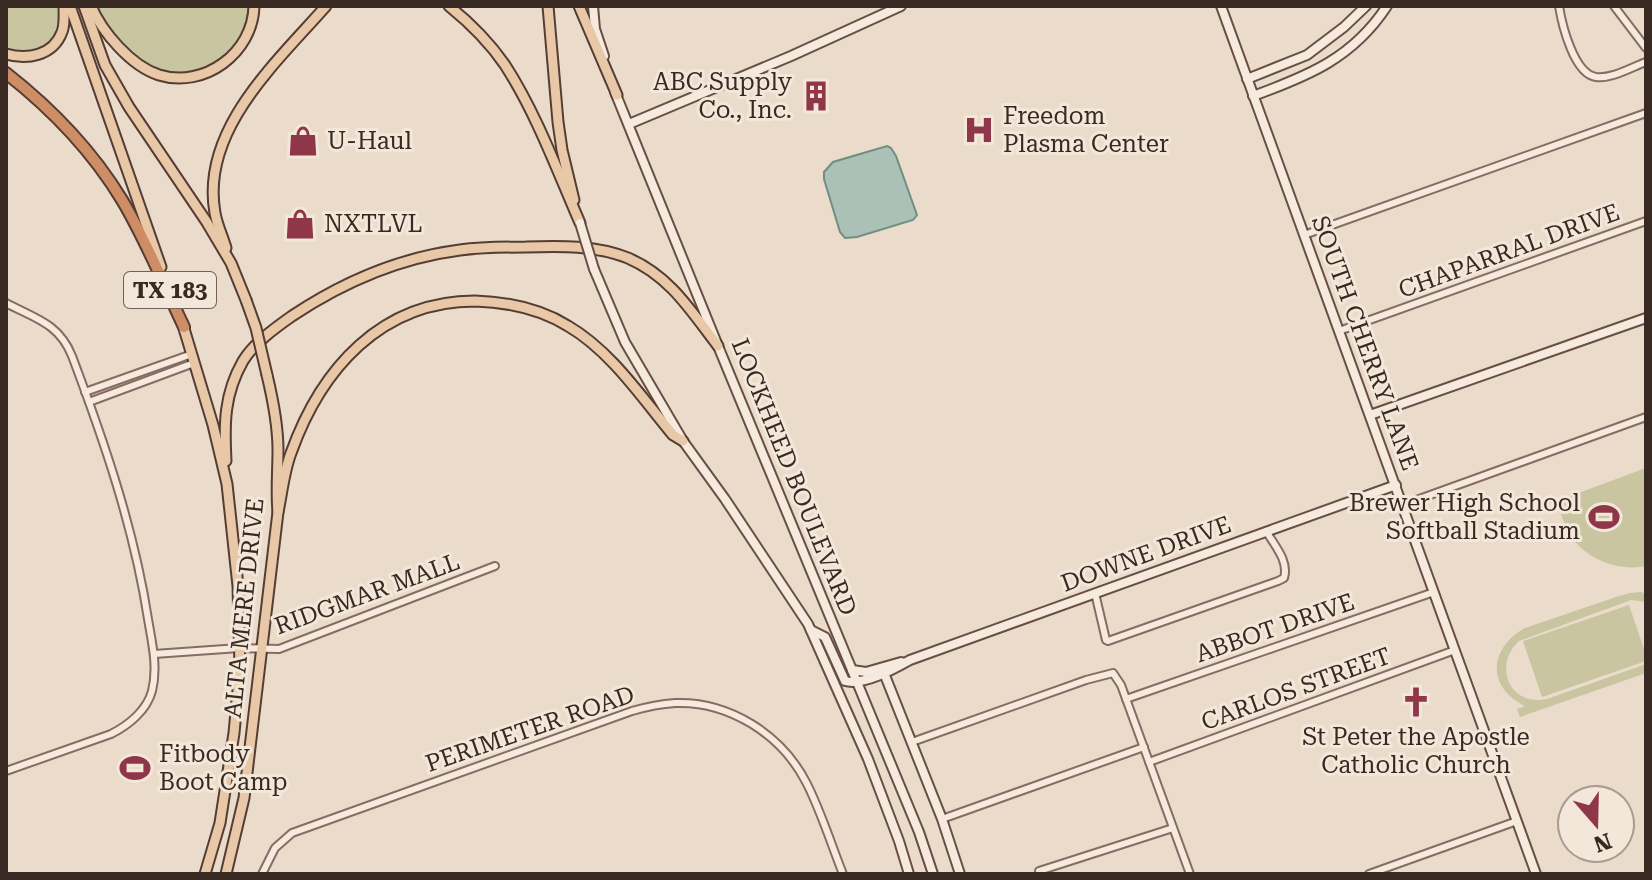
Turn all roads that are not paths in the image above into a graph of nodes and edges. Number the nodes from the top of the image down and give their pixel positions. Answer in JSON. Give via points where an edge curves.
{"nodes":[{"id":1,"x":67,"y":6,"type":"edge"},
{"id":2,"x":84,"y":6,"type":"edge"},
{"id":3,"x":91,"y":6,"type":"edge"},
{"id":4,"x":254,"y":6,"type":"edge"},
{"id":5,"x":326,"y":6,"type":"edge"},
{"id":6,"x":449,"y":6,"type":"edge"},
{"id":7,"x":548,"y":6,"type":"edge"},
{"id":8,"x":579,"y":6,"type":"edge"},
{"id":9,"x":593,"y":6,"type":"edge"},
{"id":10,"x":901,"y":6,"type":"edge"},
{"id":11,"x":1221,"y":6,"type":"edge"},
{"id":12,"x":1366,"y":6,"type":"edge"},
{"id":13,"x":1387,"y":6,"type":"edge"},
{"id":14,"x":1559,"y":6,"type":"edge"},
{"id":15,"x":1614,"y":6,"type":"edge"},
{"id":16,"x":1646,"y":48,"type":"edge"},
{"id":17,"x":6,"y":54,"type":"edge"},
{"id":18,"x":1646,"y":62,"type":"edge"},
{"id":19,"x":6,"y":73,"type":"edge"},
{"id":20,"x":1247,"y":79,"type":"junction"},
{"id":21,"x":617,"y":95,"type":"junction"},
{"id":22,"x":1253,"y":96,"type":"junction"},
{"id":23,"x":1646,"y":113,"type":"edge"},
{"id":24,"x":629,"y":124,"type":"junction"},
{"id":25,"x":1646,"y":221,"type":"edge"},
{"id":26,"x":580,"y":223,"type":"junction"},
{"id":27,"x":1304,"y":235,"type":"junction"},
{"id":28,"x":231,"y":263,"type":"junction"},
{"id":29,"x":6,"y":303,"type":"edge"},
{"id":30,"x":1646,"y":318,"type":"edge"},
{"id":31,"x":184,"y":327,"type":"junction"},
{"id":32,"x":1339,"y":331,"type":"junction"},
{"id":33,"x":718,"y":346,"type":"junction"},
{"id":34,"x":194,"y":358,"type":"junction"},
{"id":35,"x":85,"y":392,"type":"junction"},
{"id":36,"x":89,"y":402,"type":"junction"},
{"id":37,"x":1370,"y":415,"type":"junction"},
{"id":38,"x":1646,"y":417,"type":"edge"},
{"id":39,"x":683,"y":441,"type":"junction"},
{"id":40,"x":227,"y":484,"type":"junction"},
{"id":41,"x":1396,"y":485,"type":"junction"},
{"id":42,"x":1404,"y":507,"type":"junction"},
{"id":43,"x":278,"y":512,"type":"junction"},
{"id":44,"x":1266,"y":531,"type":"junction"},
{"id":45,"x":495,"y":566,"type":"dead end"},
{"id":46,"x":1434,"y":592,"type":"junction"},
{"id":47,"x":1095,"y":593,"type":"junction"},
{"id":48,"x":811,"y":630,"type":"junction"},
{"id":49,"x":239,"y":648,"type":"junction"},
{"id":50,"x":262,"y":648,"type":"junction"},
{"id":51,"x":1455,"y":650,"type":"junction"},
{"id":52,"x":154,"y":654,"type":"junction"},
{"id":53,"x":910,"y":660,"type":"junction"},
{"id":54,"x":852,"y":670,"type":"junction"},
{"id":55,"x":884,"y":673,"type":"junction"},
{"id":56,"x":857,"y":682,"type":"junction"},
{"id":57,"x":1126,"y":699,"type":"junction"},
{"id":58,"x":912,"y":742,"type":"junction"},
{"id":59,"x":1144,"y":747,"type":"junction"},
{"id":60,"x":1149,"y":762,"type":"junction"},
{"id":61,"x":6,"y":771,"type":"edge"},
{"id":62,"x":942,"y":819,"type":"junction"},
{"id":63,"x":1517,"y":821,"type":"junction"},
{"id":64,"x":1173,"y":828,"type":"junction"},
{"id":65,"x":1039,"y":871,"type":"dead end"},
{"id":66,"x":205,"y":874,"type":"edge"},
{"id":67,"x":226,"y":874,"type":"edge"},
{"id":68,"x":262,"y":874,"type":"edge"},
{"id":69,"x":843,"y":874,"type":"edge"},
{"id":70,"x":909,"y":874,"type":"edge"},
{"id":71,"x":933,"y":874,"type":"edge"},
{"id":72,"x":960,"y":874,"type":"edge"},
{"id":73,"x":1190,"y":874,"type":"edge"},
{"id":74,"x":1369,"y":874,"type":"edge"},
{"id":75,"x":1536,"y":874,"type":"edge"}],
"edges":[{"from":1,"to":17,"type":"main road","via":[[63,30],[45,52],[30,58]]},
{"from":1,"to":31,"type":"main road","name":"ALTA MERE DRIVE","number":"TX 183"},
{"from":2,"to":28,"type":"main road","name":"ALTA MERE DRIVE","number":"TX 183","via":[[121,94]]},
{"from":3,"to":4,"type":"main road","via":[[120,49],[141,67],[191,77],[234,55],[251,27]]},
{"from":5,"to":28,"type":"main road","via":[[244,103],[225,135],[216,164],[215,212]]},
{"from":6,"to":26,"type":"main road","via":[[505,66]]},
{"from":7,"to":26,"type":"main road","via":[[562,150]]},
{"from":8,"to":21,"type":"main road"},
{"from":9,"to":21,"type":"street","name":"LOCKHEED BOULEVARD","via":[[595,29]]},
{"from":10,"to":24,"type":"street"},
{"from":11,"to":20,"type":"street","name":"SOUTH CHERRY LANE"},
{"from":12,"to":20,"type":"street","via":[[1307,55]]},
{"from":13,"to":22,"type":"street","via":[[1351,46],[1323,67]]},
{"from":14,"to":18,"type":"street","via":[[1575,60],[1585,72],[1608,76]]},
{"from":15,"to":16,"type":"street"},
{"from":19,"to":31,"type":"highway","via":[[47,106],[96,161],[133,220]]},
{"from":20,"to":22,"type":"street","name":"SOUTH CHERRY LANE"},
{"from":21,"to":24,"type":"street","name":"LOCKHEED BOULEVARD"},
{"from":22,"to":27,"type":"street","name":"SOUTH CHERRY LANE"},
{"from":23,"to":27,"type":"street"},
{"from":24,"to":33,"type":"street","name":"LOCKHEED BOULEVARD"},
{"from":25,"to":32,"type":"street","name":"CHAPARRAL DRIVE"},
{"from":26,"to":39,"type":"street","name":"LOCKHEED BOULEVARD","bridge":true,"via":[[625,342]]},
{"from":27,"to":32,"type":"street","name":"SOUTH CHERRY LANE"},
{"from":28,"to":43,"type":"main road","name":"ALTA MERE DRIVE","number":"TX 183","bridge":true,"via":[[256,328],[274,404]]},
{"from":29,"to":35,"type":"street","via":[[60,335]]},
{"from":30,"to":37,"type":"street"},
{"from":31,"to":34,"type":"main road","name":"ALTA MERE DRIVE","number":"TX 183"},
{"from":32,"to":37,"type":"street","name":"SOUTH CHERRY LANE"},
{"from":33,"to":40,"type":"main road","via":[[663,279],[611,252],[571,246],[483,248],[411,259],[334,290],[279,325],[243,361],[224,417]]},
{"from":33,"to":54,"type":"street","name":"LOCKHEED BOULEVARD"},
{"from":34,"to":35,"type":"street"},
{"from":34,"to":36,"type":"street"},
{"from":34,"to":40,"type":"main road","name":"ALTA MERE DRIVE","number":"TX 183"},
{"from":35,"to":36,"type":"street"},
{"from":36,"to":52,"type":"street","via":[[140,572]]},
{"from":37,"to":41,"type":"street","name":"SOUTH CHERRY LANE"},
{"from":38,"to":42,"type":"street"},
{"from":39,"to":43,"type":"main road","via":[[607,357],[551,316],[511,304],[432,305],[370,334],[323,387],[290,455]]},
{"from":39,"to":48,"type":"street","name":"LOCKHEED BOULEVARD"},
{"from":40,"to":49,"type":"main road","name":"ALTA MERE DRIVE","number":"TX 183"},
{"from":41,"to":42,"type":"street","name":"SOUTH CHERRY LANE"},
{"from":41,"to":44,"type":"street","name":"DOWNE DRIVE"},
{"from":42,"to":46,"type":"street","name":"SOUTH CHERRY LANE"},
{"from":43,"to":50,"type":"main road","name":"ALTA MERE DRIVE","number":"TX 183"},
{"from":44,"to":47,"type":"street","name":"DOWNE DRIVE"},
{"from":44,"to":47,"type":"street","via":[[1284,560],[1281,580],[1113,640],[1106,640]]},
{"from":45,"to":50,"type":"street","name":"RIDGMAR MALL","via":[[279,649]]},
{"from":46,"to":51,"type":"street","name":"SOUTH CHERRY LANE"},
{"from":46,"to":57,"type":"street","name":"ABBOT DRIVE"},
{"from":47,"to":53,"type":"street","name":"DOWNE DRIVE"},
{"from":48,"to":56,"type":"street","via":[[825,637],[845,681]]},
{"from":48,"to":70,"type":"street","name":"LOCKHEED BOULEVARD","via":[[868,759]]},
{"from":49,"to":50,"type":"street","name":"RIDGMAR MALL"},
{"from":49,"to":52,"type":"street","name":"RIDGMAR MALL"},
{"from":49,"to":66,"type":"main road","name":"ALTA MERE DRIVE","number":"TX 183","via":[[234,733],[220,823]]},
{"from":50,"to":67,"type":"main road","name":"ALTA MERE DRIVE","number":"TX 183","via":[[244,798]]},
{"from":51,"to":60,"type":"street","name":"CARLOS STREET"},
{"from":51,"to":63,"type":"street","name":"SOUTH CHERRY LANE"},
{"from":52,"to":61,"type":"street","via":[[152,692],[124,728]]},
{"from":53,"to":54,"type":"street","name":"DOWNE DRIVE","via":[[866,672]]},
{"from":53,"to":55,"type":"street","name":"DOWNE DRIVE"},
{"from":54,"to":56,"type":"street","name":"LOCKHEED BOULEVARD"},
{"from":55,"to":56,"type":"street","name":"DOWNE DRIVE"},
{"from":55,"to":58,"type":"street"},
{"from":56,"to":71,"type":"street","name":"LOCKHEED BOULEVARD"},
{"from":57,"to":58,"type":"street","via":[[1113,673]]},
{"from":57,"to":59,"type":"street"},
{"from":58,"to":62,"type":"street"},
{"from":59,"to":60,"type":"street"},
{"from":59,"to":62,"type":"street"},
{"from":60,"to":64,"type":"street"},
{"from":62,"to":72,"type":"street"},
{"from":63,"to":74,"type":"street"},
{"from":63,"to":75,"type":"street","name":"SOUTH CHERRY LANE"},
{"from":64,"to":65,"type":"street"},
{"from":64,"to":73,"type":"street"},
{"from":68,"to":69,"type":"street","name":"PERIMETER ROAD","via":[[275,848],[292,833],[632,711],[676,703],[723,710],[777,743],[805,781]]}]}
